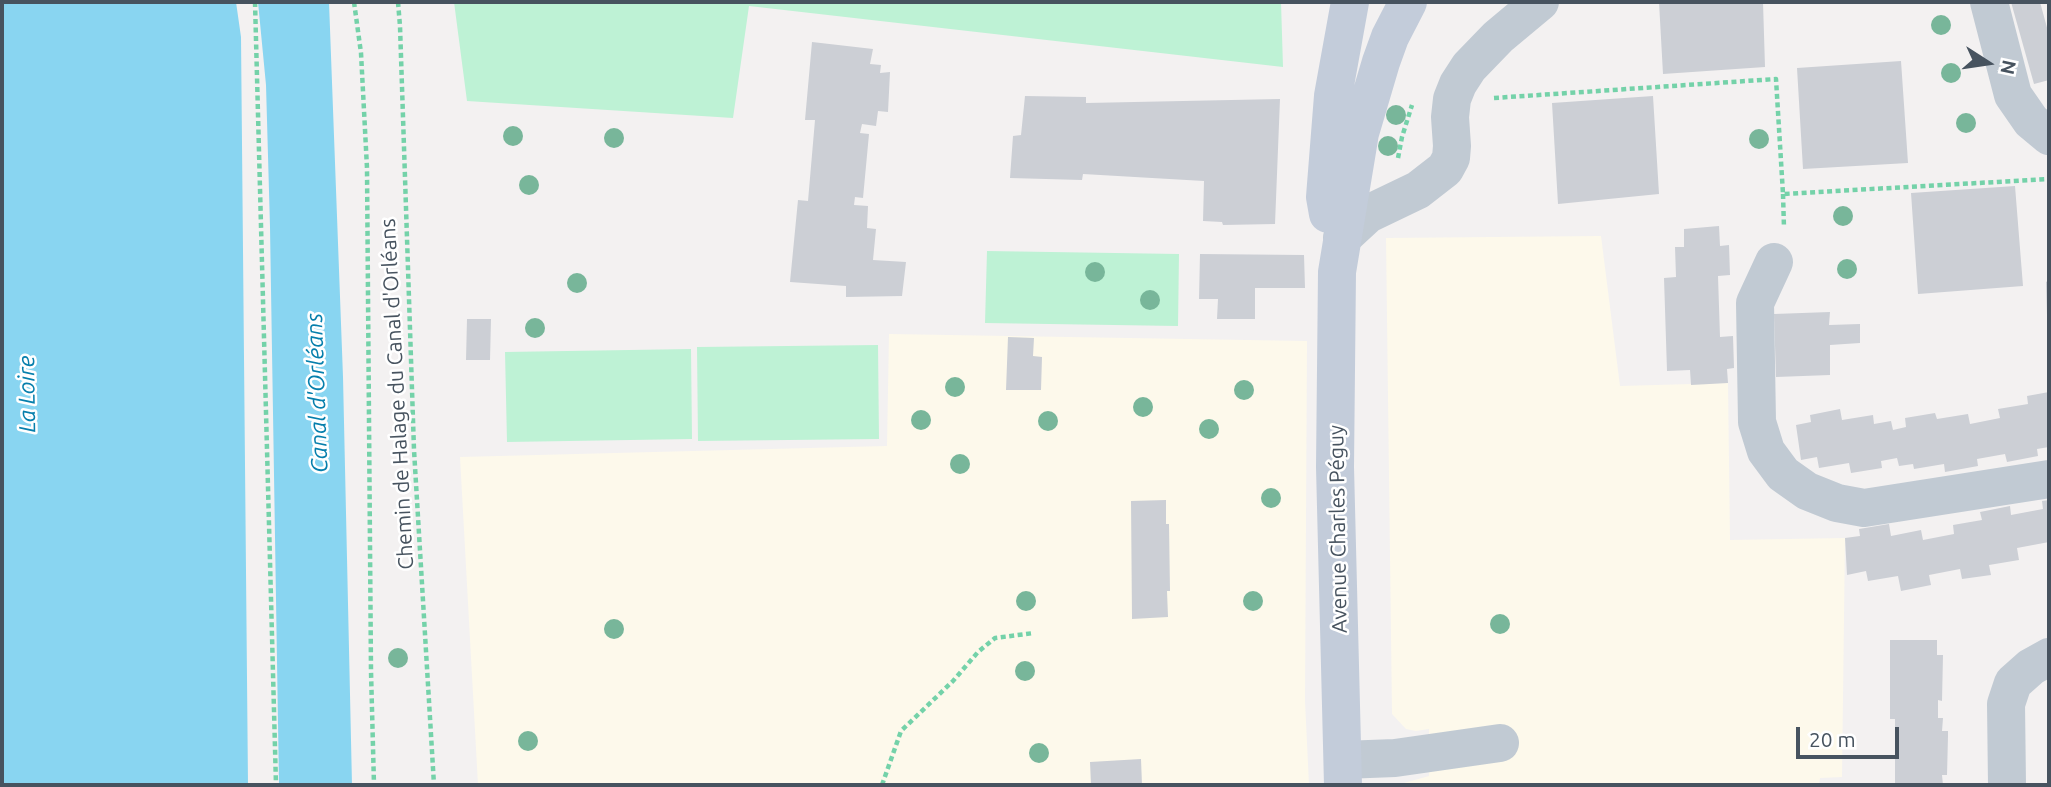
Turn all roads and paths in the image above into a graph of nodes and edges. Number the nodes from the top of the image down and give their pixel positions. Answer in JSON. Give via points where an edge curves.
{"nodes":[{"id":1,"x":255,"y":2,"type":"edge"},
{"id":2,"x":354,"y":2,"type":"edge"},
{"id":3,"x":398,"y":2,"type":"edge"},
{"id":4,"x":1350,"y":2,"type":"edge"},
{"id":5,"x":1408,"y":2,"type":"edge"},
{"id":6,"x":1540,"y":2,"type":"edge"},
{"id":7,"x":1989,"y":2,"type":"edge"},
{"id":8,"x":1455,"y":91,"type":"junction"},
{"id":9,"x":2049,"y":136,"type":"edge"},
{"id":10,"x":2049,"y":179,"type":"edge"},
{"id":11,"x":1340,"y":255,"type":"junction"},
{"id":12,"x":1774,"y":262,"type":"dead end"},
{"id":13,"x":2049,"y":479,"type":"edge"},
{"id":14,"x":1034,"y":634,"type":"dead end"},
{"id":15,"x":2049,"y":657,"type":"edge"},
{"id":16,"x":1500,"y":743,"type":"dead end"},
{"id":17,"x":1343,"y":773,"type":"edge"},
{"id":18,"x":276,"y":785,"type":"edge"},
{"id":19,"x":374,"y":785,"type":"edge"},
{"id":20,"x":434,"y":785,"type":"edge"},
{"id":21,"x":882,"y":785,"type":"edge"},
{"id":22,"x":2007,"y":785,"type":"edge"}],
"edges":[{"from":1,"to":18,"type":"path"},
{"from":2,"to":19,"type":"path","name":"Chemin de Halage du Canal d'Orléans","via":[[367,168]]},
{"from":3,"to":20,"type":"path","name":"Chemin de Halage du Canal d'Orléans","via":[[414,450]]},
{"from":4,"to":11,"type":"main road","name":"Avenue Charles Péguy","via":[[1333,96],[1325,197]]},
{"from":5,"to":11,"type":"main road","name":"Avenue Charles Péguy","via":[[1390,37],[1360,134]]},
{"from":6,"to":8,"type":"street","via":[[1469,67]]},
{"from":7,"to":9,"type":"street","via":[[2013,94],[2031,121]]},
{"from":8,"to":10,"type":"path","via":[[1474,100],[1776,79],[1783,194]]},
{"from":8,"to":11,"type":"street","via":[[1451,158],[1445,169],[1418,190],[1368,214]]},
{"from":11,"to":17,"type":"main road","name":"Avenue Charles Péguy","via":[[1335,467]]},
{"from":12,"to":13,"type":"street","via":[[1755,303],[1757,422],[1766,451],[1783,474],[1807,491],[1864,508]]},
{"from":14,"to":21,"type":"path","via":[[995,638],[978,652],[901,731]]},
{"from":15,"to":22,"type":"street","via":[[2013,683],[2006,704]]},
{"from":16,"to":17,"type":"street","via":[[1395,758]]}]}
